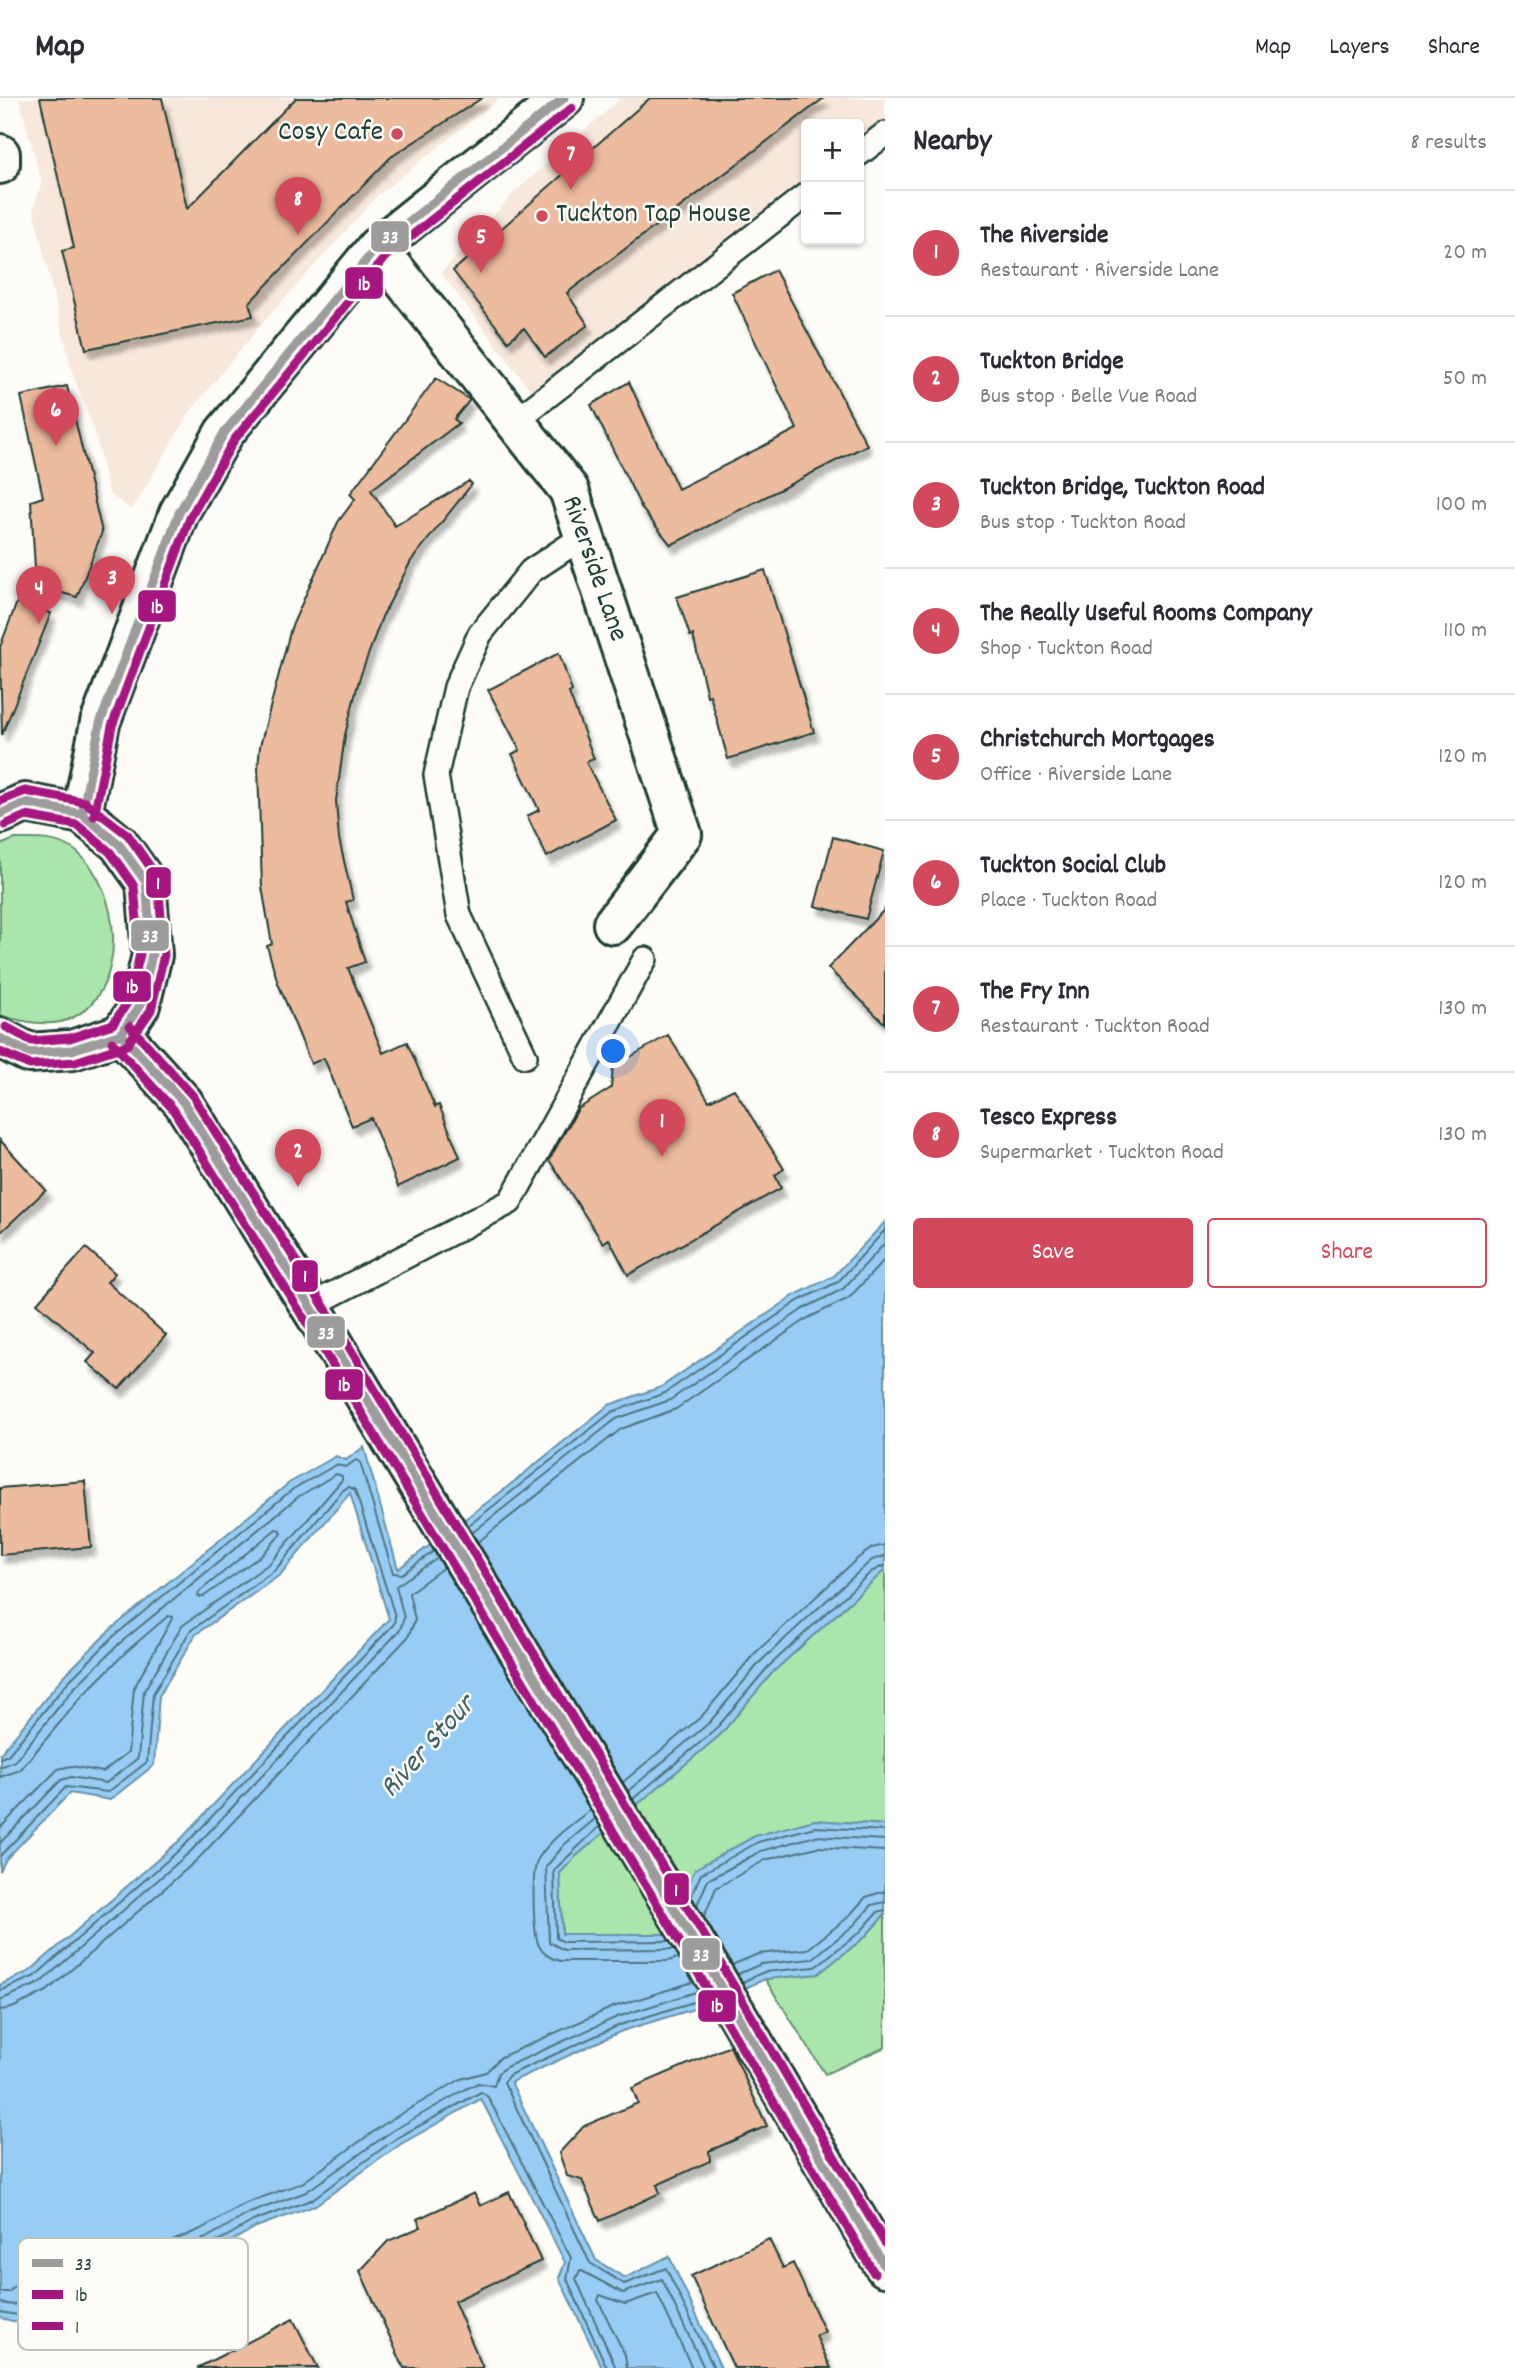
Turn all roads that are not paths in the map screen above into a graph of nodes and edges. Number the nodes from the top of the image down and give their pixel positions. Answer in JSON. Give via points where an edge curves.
{"nodes":[{"id":1,"x":564,"y":98,"type":"edge"},
{"id":2,"x":885,"y":134,"type":"edge"},
{"id":3,"x":864,"y":150,"type":"edge"},
{"id":4,"x":0,"y":154,"type":"edge"},
{"id":5,"x":0,"y":164,"type":"edge"},
{"id":6,"x":801,"y":199,"type":"edge"},
{"id":7,"x":377,"y":247,"type":"junction"},
{"id":8,"x":514,"y":422,"type":"junction"},
{"id":9,"x":584,"y":536,"type":"junction"},
{"id":10,"x":0,"y":814,"type":"edge"},
{"id":11,"x":82,"y":814,"type":"junction"},
{"id":12,"x":613,"y":924,"type":"dead end"},
{"id":13,"x":645,"y":960,"type":"dead end"},
{"id":14,"x":121,"y":1034,"type":"junction"},
{"id":15,"x":0,"y":1038,"type":"edge"},
{"id":16,"x":525,"y":1056,"type":"dead end"},
{"id":17,"x":308,"y":1307,"type":"junction"},
{"id":18,"x":885,"y":2267,"type":"edge"}],
"edges":[{"from":1,"to":7,"type":"main road"},
{"from":2,"to":3,"type":"lane"},
{"from":4,"to":5,"type":"main road"},
{"from":6,"to":8,"type":"lane"},
{"from":7,"to":8,"type":"main road","name":"Riverside Lane"},
{"from":7,"to":11,"type":"main road","via":[[224,433],[179,513],[100,723]]},
{"from":8,"to":9,"type":"main road","name":"Riverside Lane","via":[[569,491]]},
{"from":9,"to":12,"type":"main road","name":"Riverside Lane","via":[[682,834]]},
{"from":9,"to":16,"type":"lane","via":[[531,571],[480,635],[456,687],[436,775],[459,915]]},
{"from":10,"to":11,"type":"main road","via":[[25,803]]},
{"from":11,"to":14,"type":"main road","via":[[119,844],[146,882],[152,955],[140,1005]]},
{"from":13,"to":17,"type":"lane","via":[[510,1202]]},
{"from":14,"to":15,"type":"main road","via":[[72,1050],[29,1053]]},
{"from":14,"to":17,"type":"main road","via":[[183,1102]]},
{"from":17,"to":18,"type":"main road","via":[[692,1938]]}]}
